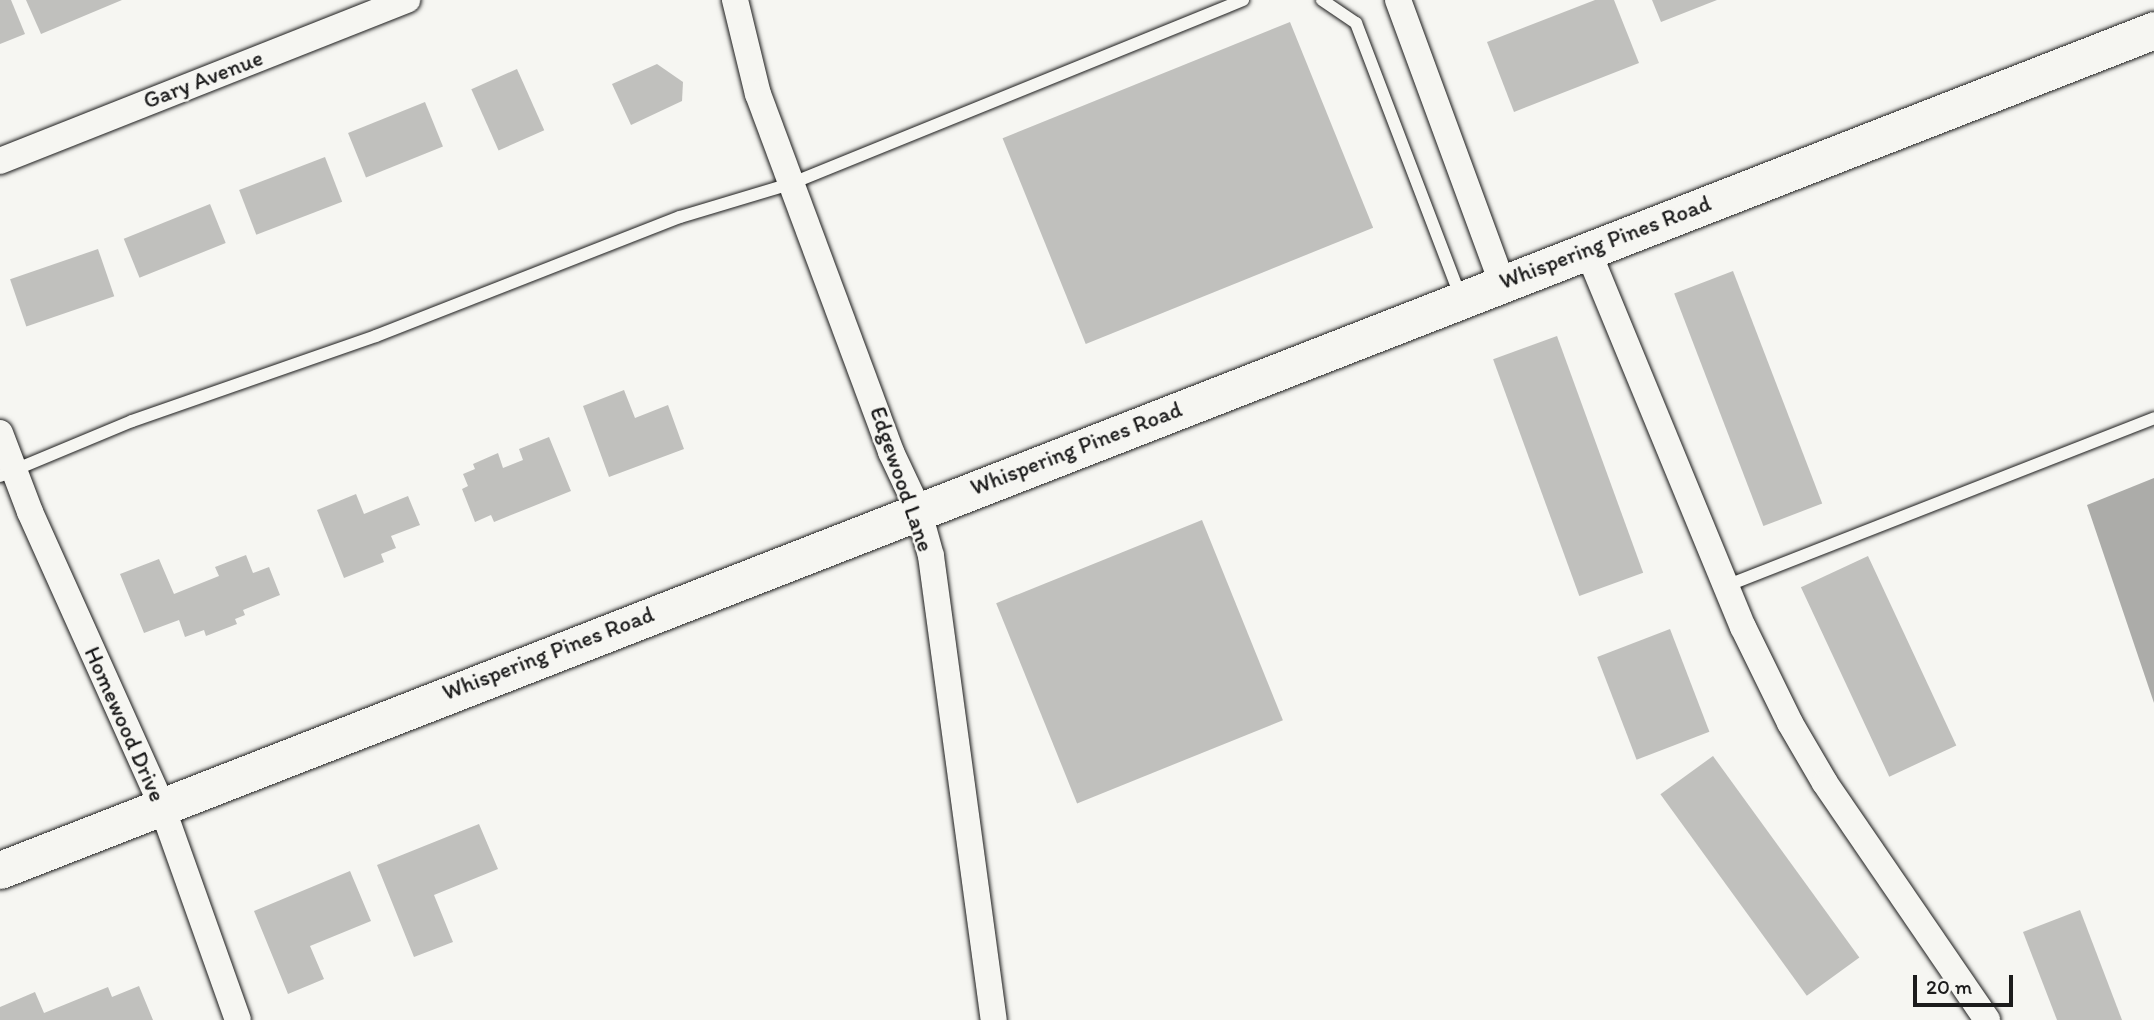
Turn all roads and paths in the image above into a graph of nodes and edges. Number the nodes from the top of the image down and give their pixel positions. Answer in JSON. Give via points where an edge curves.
{"nodes":[{"id":1,"x":407,"y":0,"type":"edge"},
{"id":2,"x":735,"y":0,"type":"edge"},
{"id":3,"x":1243,"y":0,"type":"edge"},
{"id":4,"x":1322,"y":0,"type":"edge"},
{"id":5,"x":1398,"y":0,"type":"edge"},
{"id":6,"x":2154,"y":30,"type":"edge"},
{"id":7,"x":0,"y":161,"type":"edge"},
{"id":8,"x":790,"y":184,"type":"junction"},
{"id":9,"x":1587,"y":249,"type":"junction"},
{"id":10,"x":1502,"y":282,"type":"junction"},
{"id":11,"x":1461,"y":298,"type":"junction"},
{"id":12,"x":2154,"y":418,"type":"edge"},
{"id":13,"x":0,"y":433,"type":"edge"},
{"id":14,"x":7,"y":473,"type":"edge"},
{"id":15,"x":918,"y":509,"type":"junction"},
{"id":16,"x":1726,"y":586,"type":"junction"},
{"id":17,"x":161,"y":804,"type":"junction"},
{"id":18,"x":0,"y":870,"type":"edge"},
{"id":19,"x":238,"y":1020,"type":"edge"},
{"id":20,"x":994,"y":1020,"type":"edge"},
{"id":21,"x":1987,"y":1020,"type":"edge"}],
"edges":[{"from":1,"to":7,"type":"street","name":"Gary Avenue"},
{"from":2,"to":8,"type":"street","name":"Edgewood Lane","via":[[758,94]]},
{"from":3,"to":8,"type":"lane"},
{"from":4,"to":11,"type":"lane","via":[[1356,23]]},
{"from":5,"to":10,"type":"street"},
{"from":6,"to":9,"type":"street","name":"Whispering Pines Road"},
{"from":8,"to":14,"type":"lane","via":[[680,217],[376,336],[132,421]]},
{"from":8,"to":15,"type":"street","name":"Edgewood Lane","via":[[891,452]]},
{"from":9,"to":10,"type":"street","name":"Whispering Pines Road"},
{"from":9,"to":16,"type":"street"},
{"from":10,"to":11,"type":"street","name":"Whispering Pines Road"},
{"from":11,"to":15,"type":"street","name":"Whispering Pines Road"},
{"from":12,"to":16,"type":"lane"},
{"from":13,"to":14,"type":"street","name":"Homewood Drive"},
{"from":14,"to":17,"type":"street","name":"Homewood Drive"},
{"from":15,"to":17,"type":"street","name":"Whispering Pines Road"},
{"from":15,"to":20,"type":"street","name":"Edgewood Lane","via":[[931,556]]},
{"from":16,"to":21,"type":"street","via":[[1790,723],[1825,783]]},
{"from":17,"to":18,"type":"street","name":"Whispering Pines Road"},
{"from":17,"to":19,"type":"street","name":"Homewood Drive"}]}
